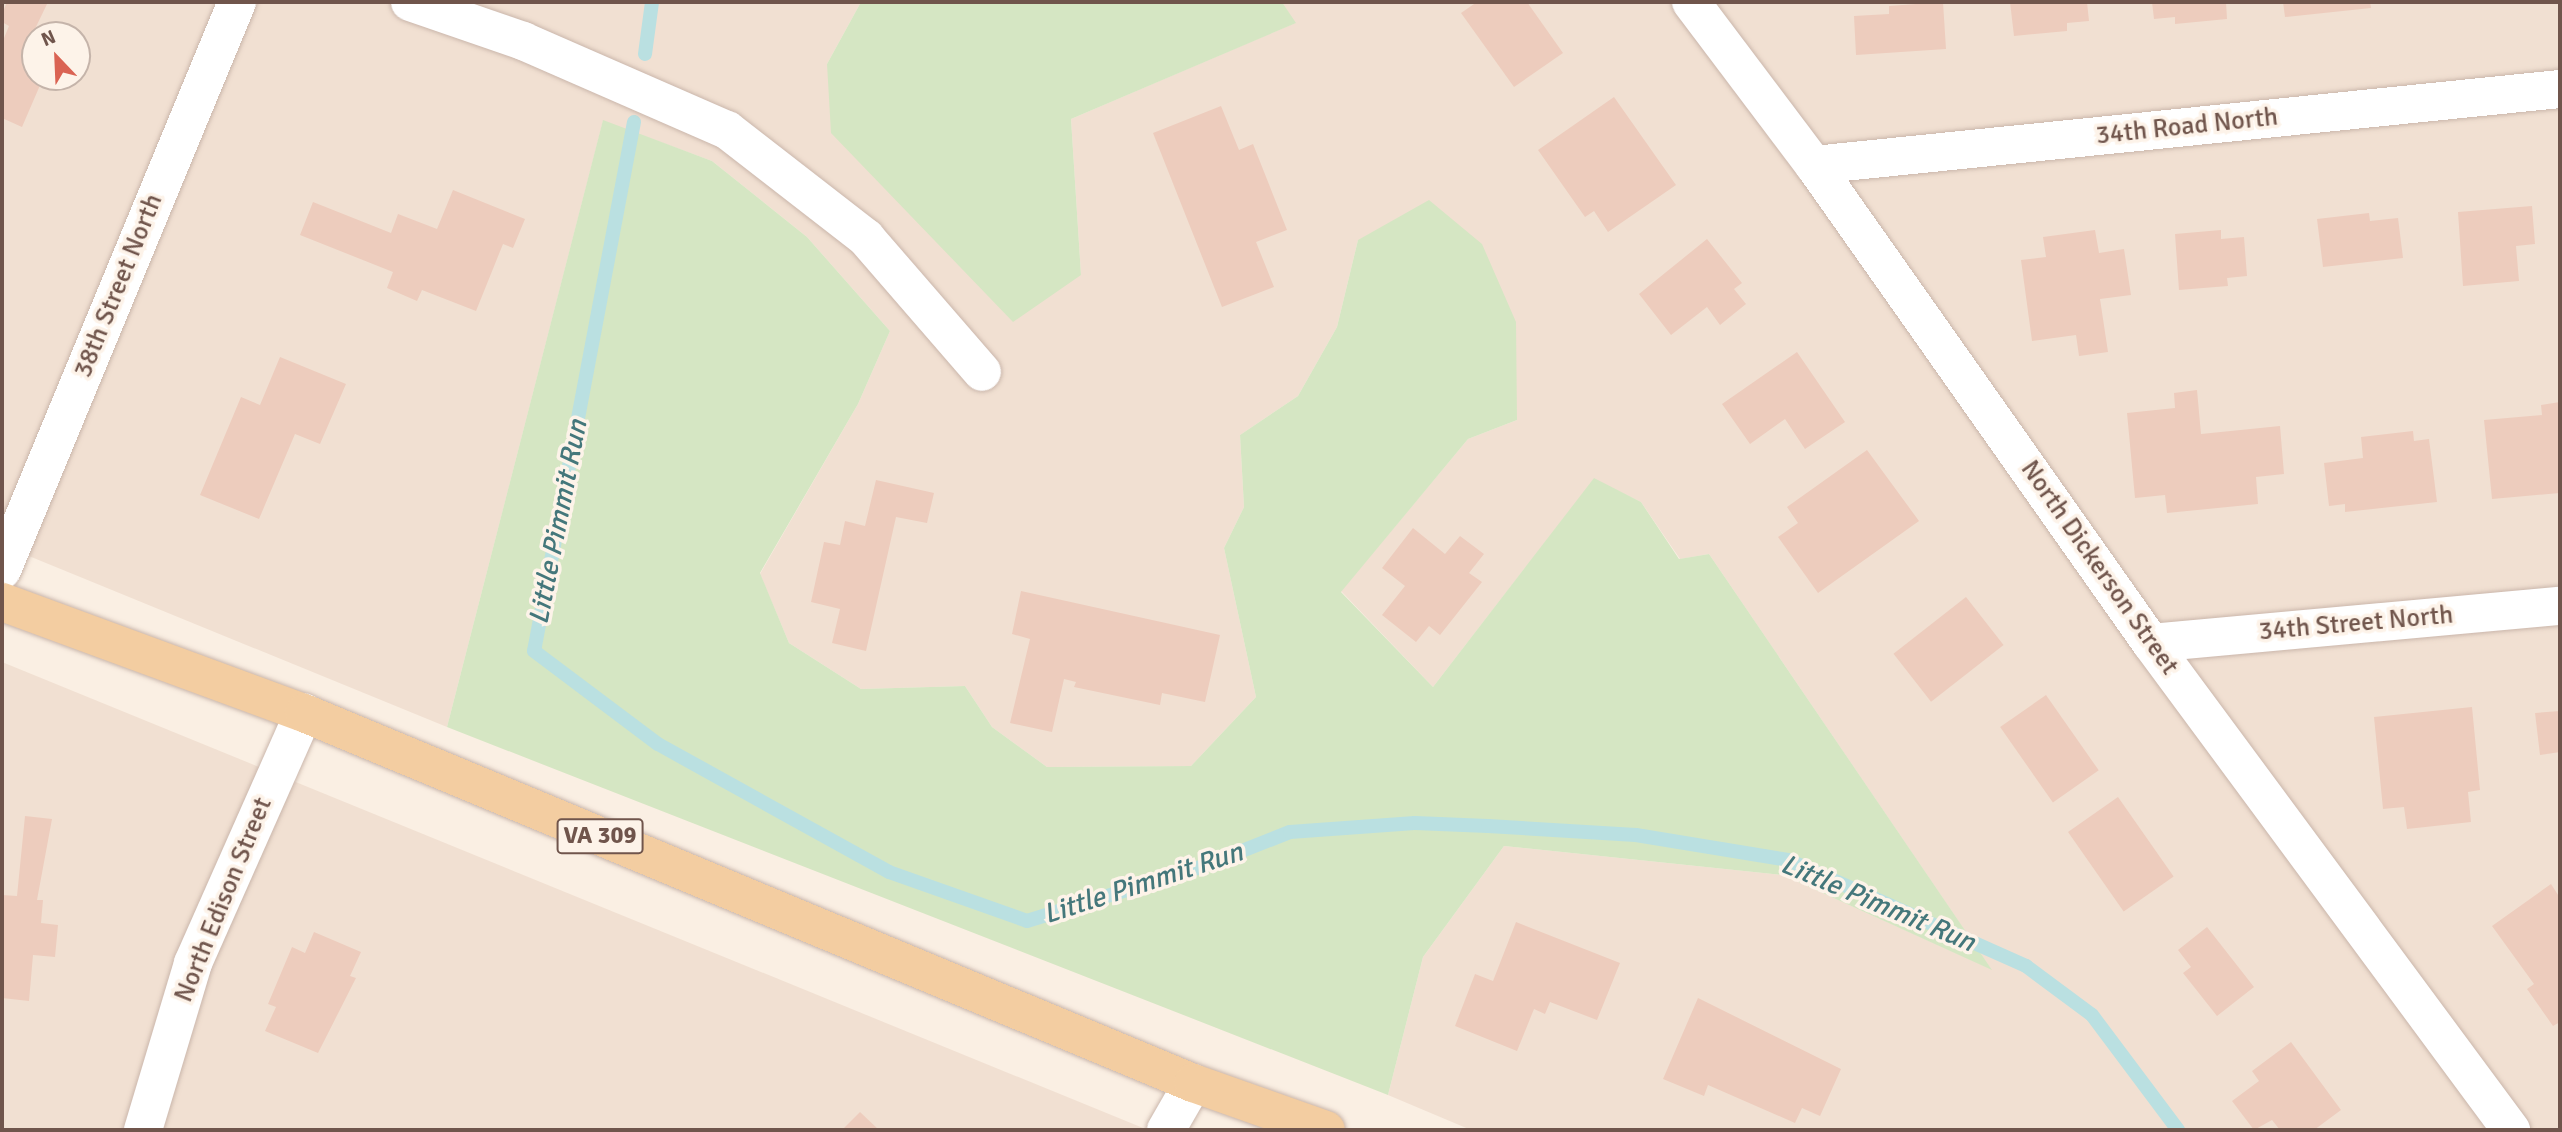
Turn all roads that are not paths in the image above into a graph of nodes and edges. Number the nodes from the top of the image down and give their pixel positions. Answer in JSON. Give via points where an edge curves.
{"nodes":[{"id":1,"x":237,"y":2,"type":"edge"},
{"id":2,"x":410,"y":2,"type":"edge"},
{"id":3,"x":1691,"y":2,"type":"edge"},
{"id":4,"x":2560,"y":89,"type":"edge"},
{"id":5,"x":1814,"y":165,"type":"junction"},
{"id":6,"x":982,"y":372,"type":"dead end"},
{"id":7,"x":2,"y":570,"type":"edge"},
{"id":8,"x":2,"y":602,"type":"edge"},
{"id":9,"x":2560,"y":606,"type":"edge"},
{"id":10,"x":2151,"y":643,"type":"junction"},
{"id":11,"x":304,"y":713,"type":"junction"},
{"id":12,"x":1192,"y":1083,"type":"junction"},
{"id":13,"x":142,"y":1130,"type":"edge"},
{"id":14,"x":1166,"y":1130,"type":"edge"},
{"id":15,"x":1326,"y":1130,"type":"edge"},
{"id":16,"x":2511,"y":1130,"type":"edge"}],
"edges":[{"from":1,"to":7,"type":"street","name":"38th Street North"},
{"from":2,"to":6,"type":"street","via":[[523,41],[727,130],[866,238]]},
{"from":3,"to":5,"type":"street","name":"North Dickerson Street"},
{"from":4,"to":5,"type":"street","name":"34th Road North"},
{"from":5,"to":10,"type":"street","name":"North Dickerson Street"},
{"from":8,"to":11,"type":"main road","number":"VA 309"},
{"from":9,"to":10,"type":"street","name":"34th Street North"},
{"from":10,"to":16,"type":"street","name":"North Dickerson Street"},
{"from":11,"to":12,"type":"main road","number":"VA 309"},
{"from":11,"to":13,"type":"street","name":"North Edison Street","via":[[193,962]]},
{"from":12,"to":14,"type":"street"},
{"from":12,"to":15,"type":"main road","number":"VA 309"}]}
